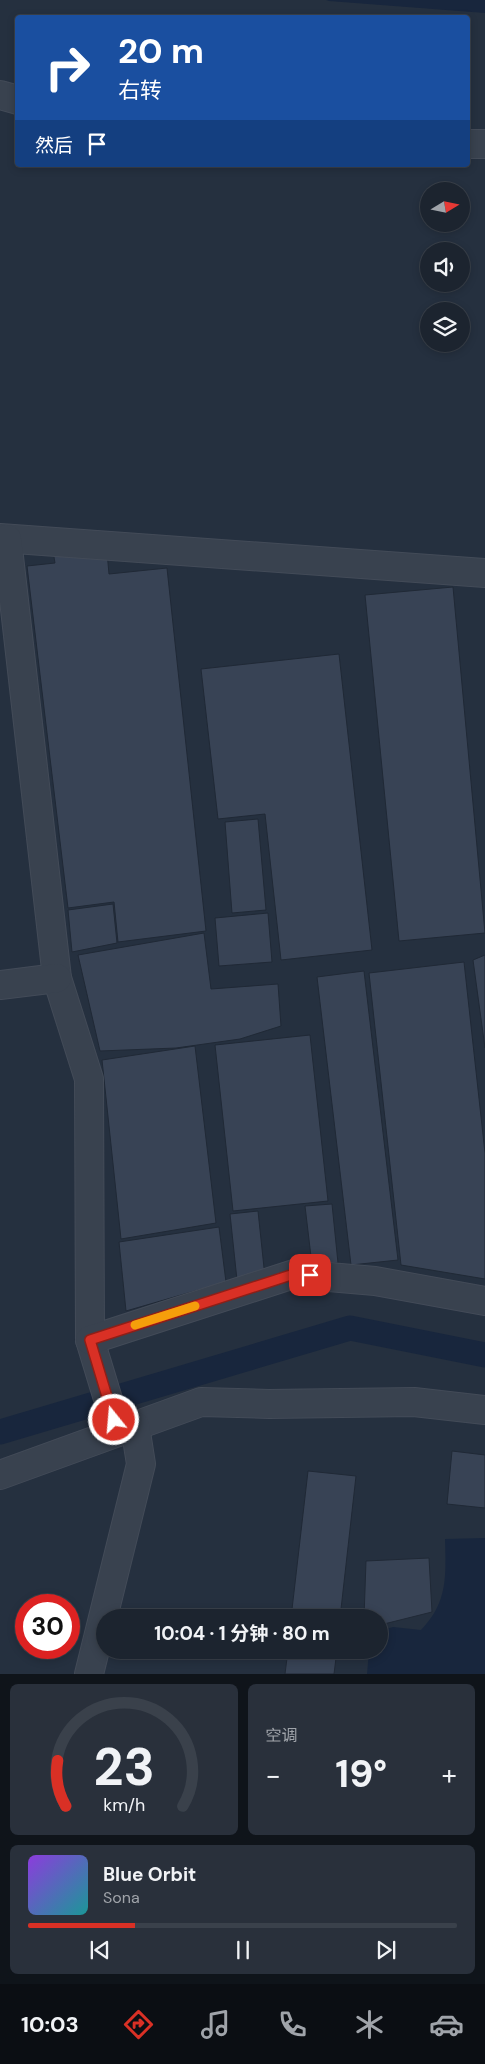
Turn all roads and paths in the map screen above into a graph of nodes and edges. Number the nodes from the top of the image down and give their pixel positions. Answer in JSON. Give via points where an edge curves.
{"nodes":[{"id":1,"x":0,"y":96,"type":"edge"},
{"id":2,"x":15,"y":99,"type":"edge"},
{"id":3,"x":470,"y":144,"type":"edge"},
{"id":4,"x":485,"y":144,"type":"edge"},
{"id":5,"x":4,"y":538,"type":"edge"},
{"id":6,"x":485,"y":573,"type":"edge"},
{"id":7,"x":57,"y":978,"type":"junction"},
{"id":8,"x":0,"y":985,"type":"edge"},
{"id":9,"x":485,"y":1301,"type":"edge"},
{"id":10,"x":90,"y":1340,"type":"junction"},
{"id":11,"x":485,"y":1410,"type":"edge"},
{"id":12,"x":121,"y":1422,"type":"junction"},
{"id":13,"x":0,"y":1475,"type":"edge"},
{"id":14,"x":89,"y":1674,"type":"edge"}],
"edges":[{"from":1,"to":2,"type":"street"},
{"from":3,"to":4,"type":"street"},
{"from":5,"to":6,"type":"street"},
{"from":5,"to":7,"type":"street"},
{"from":7,"to":8,"type":"street"},
{"from":7,"to":10,"type":"street","via":[[89,1079]]},
{"from":9,"to":10,"type":"street","via":[[375,1281],[294,1274]]},
{"from":10,"to":12,"type":"street","via":[[99,1371]]},
{"from":11,"to":12,"type":"street","via":[[414,1402],[201,1402]]},
{"from":12,"to":13,"type":"street"},
{"from":12,"to":14,"type":"street","via":[[140,1464]]}]}
